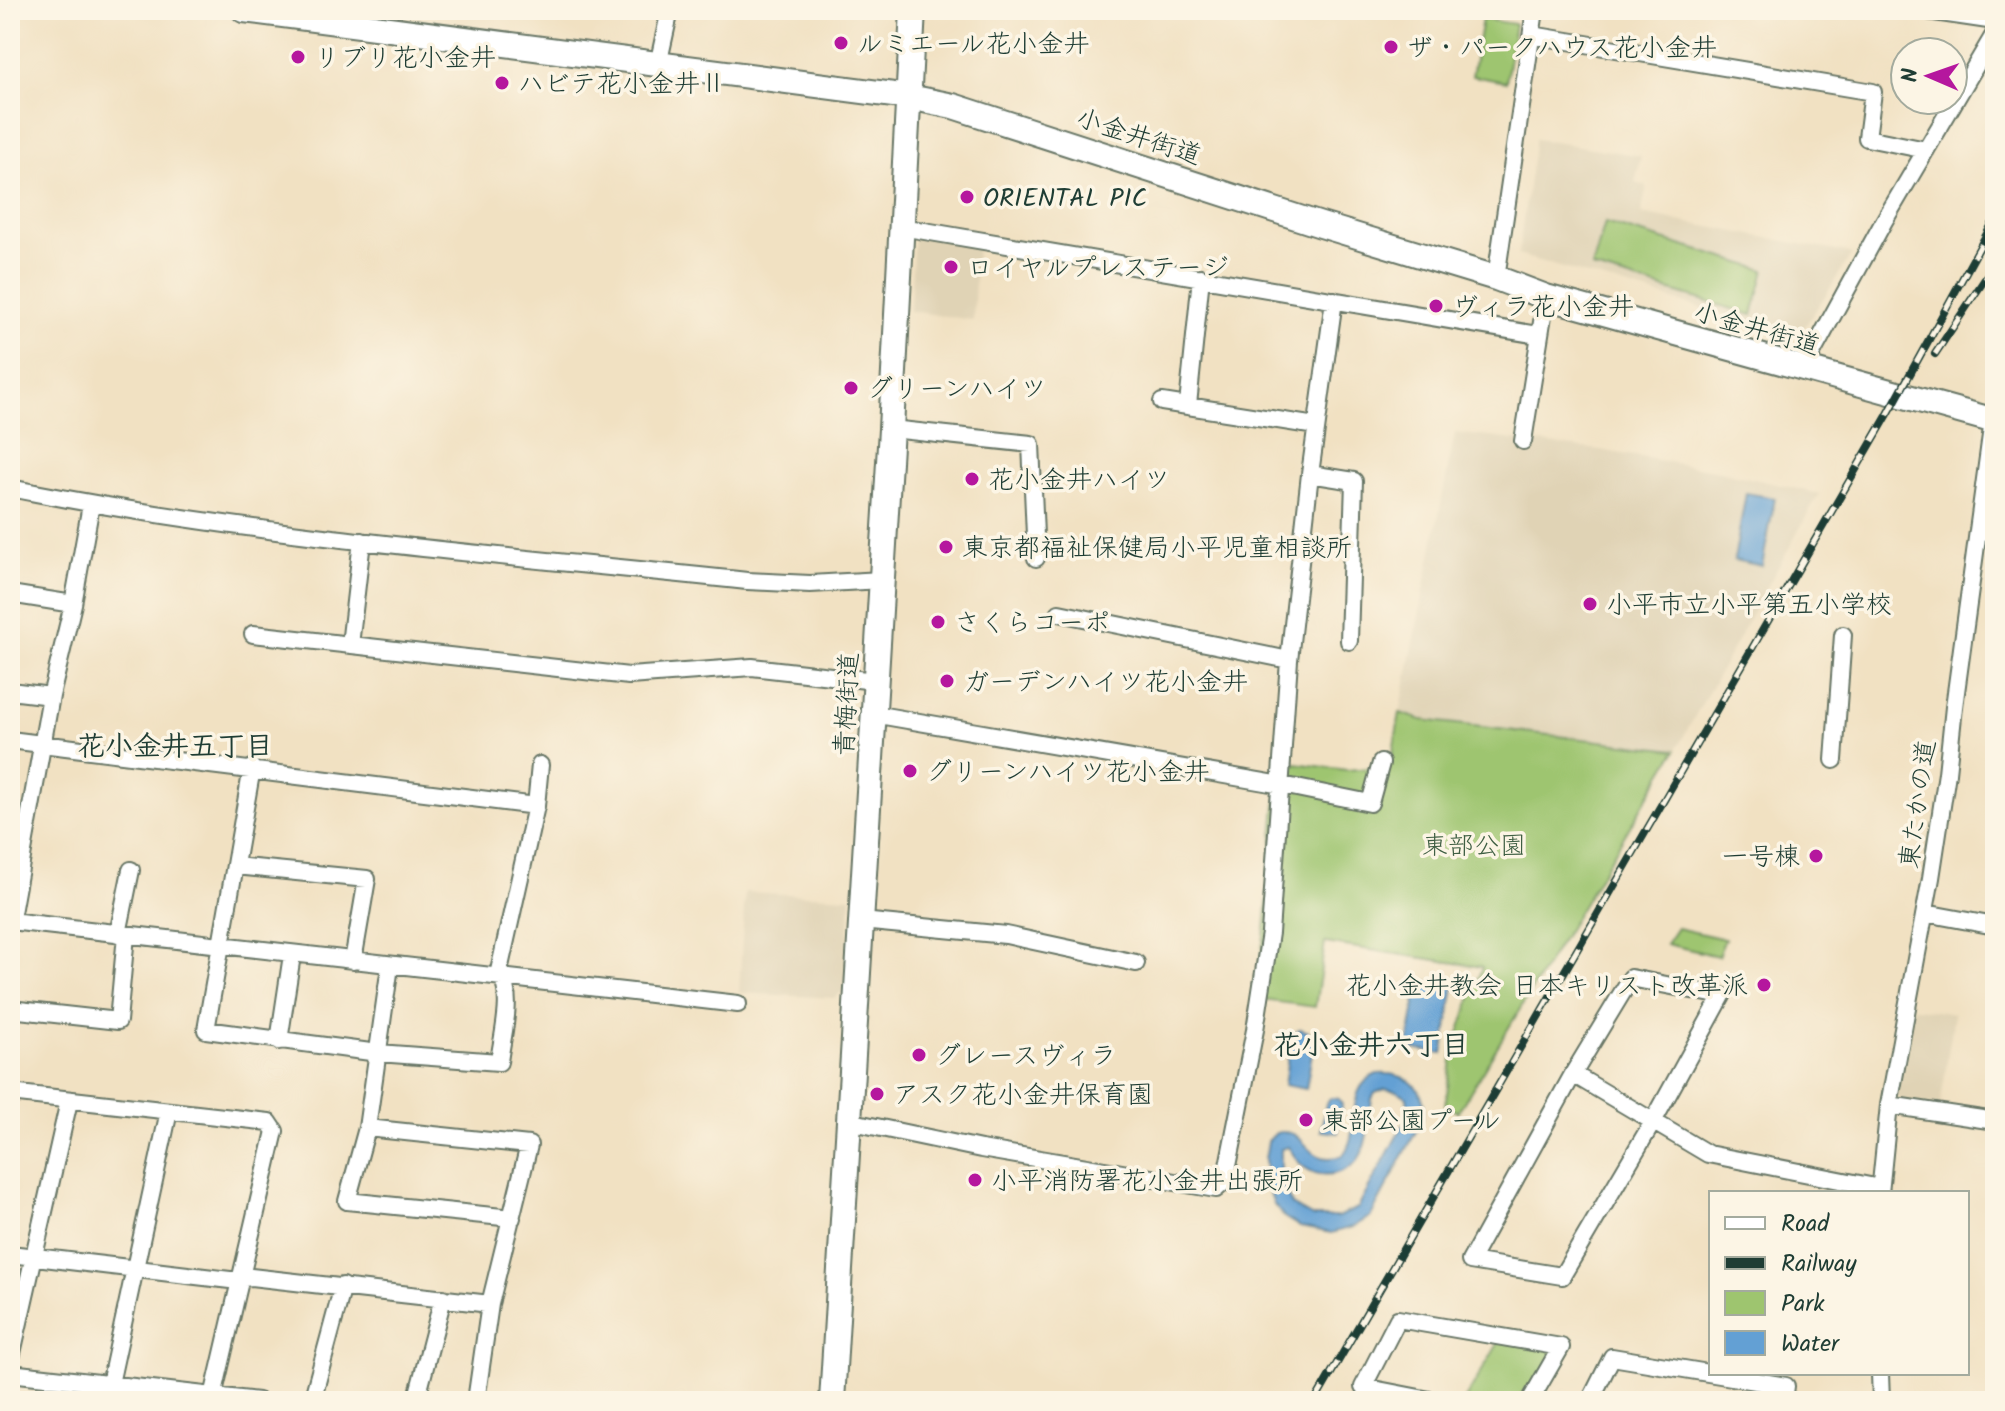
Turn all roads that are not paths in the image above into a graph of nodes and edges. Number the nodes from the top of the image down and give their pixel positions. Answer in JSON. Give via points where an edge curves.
{"nodes":[{"id":1,"x":244,"y":10,"type":"edge"},
{"id":2,"x":670,"y":10,"type":"edge"},
{"id":3,"x":913,"y":10,"type":"edge"},
{"id":4,"x":1535,"y":10,"type":"edge"},
{"id":5,"x":1921,"y":10,"type":"edge"},
{"id":6,"x":362,"y":18,"type":"edge"},
{"id":7,"x":1995,"y":21,"type":"edge"},
{"id":8,"x":1995,"y":33,"type":"edge"},
{"id":9,"x":1532,"y":35,"type":"junction"},
{"id":10,"x":658,"y":65,"type":"junction"},
{"id":11,"x":909,"y":97,"type":"junction"},
{"id":12,"x":1926,"y":150,"type":"junction"},
{"id":13,"x":901,"y":227,"type":"junction"},
{"id":14,"x":1201,"y":277,"type":"junction"},
{"id":15,"x":1496,"y":278,"type":"junction"},
{"id":16,"x":1546,"y":297,"type":"junction"},
{"id":17,"x":1334,"y":300,"type":"junction"},
{"id":18,"x":1538,"y":335,"type":"junction"},
{"id":19,"x":1803,"y":370,"type":"junction"},
{"id":20,"x":1162,"y":402,"type":"dead end"},
{"id":21,"x":1188,"y":405,"type":"junction"},
{"id":22,"x":1994,"y":418,"type":"edge"},
{"id":23,"x":1316,"y":426,"type":"junction"},
{"id":24,"x":891,"y":429,"type":"junction"},
{"id":25,"x":1523,"y":441,"type":"dead end"},
{"id":26,"x":1310,"y":474,"type":"junction"},
{"id":27,"x":10,"y":488,"type":"edge"},
{"id":28,"x":91,"y":505,"type":"junction"},
{"id":29,"x":362,"y":541,"type":"junction"},
{"id":30,"x":1036,"y":558,"type":"dead end"},
{"id":31,"x":882,"y":580,"type":"junction"},
{"id":32,"x":10,"y":594,"type":"edge"},
{"id":33,"x":73,"y":604,"type":"junction"},
{"id":34,"x":1059,"y":613,"type":"dead end"},
{"id":35,"x":253,"y":634,"type":"dead end"},
{"id":36,"x":1843,"y":635,"type":"dead end"},
{"id":37,"x":1349,"y":641,"type":"dead end"},
{"id":38,"x":350,"y":645,"type":"junction"},
{"id":39,"x":1289,"y":660,"type":"junction"},
{"id":40,"x":875,"y":681,"type":"junction"},
{"id":41,"x":10,"y":691,"type":"edge"},
{"id":42,"x":51,"y":696,"type":"junction"},
{"id":43,"x":873,"y":714,"type":"junction"},
{"id":44,"x":10,"y":740,"type":"edge"},
{"id":45,"x":42,"y":744,"type":"junction"},
{"id":46,"x":1834,"y":760,"type":"dead end"},
{"id":47,"x":1381,"y":763,"type":"dead end"},
{"id":48,"x":540,"y":765,"type":"dead end"},
{"id":49,"x":252,"y":768,"type":"junction"},
{"id":50,"x":1282,"y":785,"type":"junction"},
{"id":51,"x":536,"y":806,"type":"junction"},
{"id":52,"x":235,"y":866,"type":"junction"},
{"id":53,"x":131,"y":870,"type":"dead end"},
{"id":54,"x":1925,"y":913,"type":"junction"},
{"id":55,"x":861,"y":921,"type":"junction"},
{"id":56,"x":10,"y":922,"type":"edge"},
{"id":57,"x":1995,"y":926,"type":"edge"},
{"id":58,"x":122,"y":934,"type":"junction"},
{"id":59,"x":220,"y":946,"type":"junction"},
{"id":60,"x":292,"y":955,"type":"junction"},
{"id":61,"x":353,"y":961,"type":"junction"},
{"id":62,"x":1136,"y":963,"type":"dead end"},
{"id":63,"x":390,"y":966,"type":"junction"},
{"id":64,"x":504,"y":979,"type":"junction"},
{"id":65,"x":738,"y":1004,"type":"dead end"},
{"id":66,"x":10,"y":1009,"type":"edge"},
{"id":67,"x":279,"y":1041,"type":"junction"},
{"id":68,"x":378,"y":1053,"type":"junction"},
{"id":69,"x":1573,"y":1074,"type":"junction"},
{"id":70,"x":10,"y":1093,"type":"edge"},
{"id":71,"x":69,"y":1101,"type":"junction"},
{"id":72,"x":1889,"y":1105,"type":"junction"},
{"id":73,"x":169,"y":1111,"type":"junction"},
{"id":74,"x":1654,"y":1120,"type":"junction"},
{"id":75,"x":848,"y":1121,"type":"junction"},
{"id":76,"x":1995,"y":1121,"type":"edge"},
{"id":77,"x":367,"y":1128,"type":"junction"},
{"id":78,"x":1880,"y":1191,"type":"edge"},
{"id":79,"x":512,"y":1218,"type":"junction"},
{"id":80,"x":10,"y":1254,"type":"edge"},
{"id":81,"x":35,"y":1257,"type":"junction"},
{"id":82,"x":135,"y":1268,"type":"junction"},
{"id":83,"x":241,"y":1279,"type":"junction"},
{"id":84,"x":343,"y":1286,"type":"junction"},
{"id":85,"x":443,"y":1298,"type":"junction"},
{"id":86,"x":490,"y":1304,"type":"junction"},
{"id":87,"x":10,"y":1362,"type":"edge"},
{"id":88,"x":10,"y":1373,"type":"edge"},
{"id":89,"x":1709,"y":1373,"type":"edge"},
{"id":90,"x":1720,"y":1375,"type":"edge"},
{"id":91,"x":1880,"y":1375,"type":"edge"},
{"id":92,"x":110,"y":1384,"type":"junction"},
{"id":93,"x":212,"y":1399,"type":"edge"},
{"id":94,"x":258,"y":1401,"type":"edge"},
{"id":95,"x":312,"y":1401,"type":"edge"},
{"id":96,"x":416,"y":1401,"type":"edge"},
{"id":97,"x":476,"y":1401,"type":"edge"},
{"id":98,"x":832,"y":1401,"type":"edge"},
{"id":99,"x":1435,"y":1401,"type":"edge"},
{"id":100,"x":1530,"y":1401,"type":"edge"},
{"id":101,"x":1590,"y":1401,"type":"edge"},
{"id":102,"x":1784,"y":1401,"type":"edge"},
{"id":103,"x":1881,"y":1401,"type":"edge"}],
"edges":[{"from":1,"to":6,"type":"main road","name":"小金井街道"},
{"from":2,"to":10,"type":"street"},
{"from":3,"to":11,"type":"main road","name":"青梅街道"},
{"from":4,"to":9,"type":"street"},
{"from":5,"to":7,"type":"street"},
{"from":6,"to":10,"type":"main road","name":"小金井街道"},
{"from":8,"to":12,"type":"street"},
{"from":9,"to":12,"type":"street","via":[[1873,92],[1867,138]]},
{"from":9,"to":15,"type":"street"},
{"from":10,"to":11,"type":"main road","name":"小金井街道"},
{"from":11,"to":13,"type":"main road","name":"青梅街道"},
{"from":11,"to":15,"type":"main road","name":"小金井街道","via":[[953,106]]},
{"from":12,"to":19,"type":"street"},
{"from":13,"to":14,"type":"street"},
{"from":13,"to":24,"type":"main road","name":"青梅街道"},
{"from":14,"to":17,"type":"street"},
{"from":14,"to":21,"type":"street"},
{"from":15,"to":16,"type":"main road","name":"小金井街道"},
{"from":16,"to":18,"type":"street"},
{"from":16,"to":19,"type":"main road","name":"小金井街道"},
{"from":17,"to":18,"type":"street"},
{"from":17,"to":23,"type":"street"},
{"from":18,"to":25,"type":"street"},
{"from":19,"to":22,"type":"main road","name":"小金井街道"},
{"from":20,"to":21,"type":"street"},
{"from":21,"to":23,"type":"street"},
{"from":22,"to":54,"type":"street","name":"東たかの道"},
{"from":23,"to":26,"type":"street"},
{"from":24,"to":30,"type":"street","via":[[1031,444]]},
{"from":24,"to":31,"type":"main road","name":"青梅街道"},
{"from":26,"to":37,"type":"street","via":[[1354,481]]},
{"from":26,"to":39,"type":"street"},
{"from":27,"to":28,"type":"street"},
{"from":28,"to":29,"type":"street"},
{"from":28,"to":33,"type":"street"},
{"from":29,"to":31,"type":"street","via":[[747,581]]},
{"from":29,"to":38,"type":"street"},
{"from":31,"to":40,"type":"main road","name":"青梅街道"},
{"from":32,"to":33,"type":"street"},
{"from":33,"to":42,"type":"street"},
{"from":34,"to":39,"type":"street"},
{"from":35,"to":38,"type":"street"},
{"from":36,"to":46,"type":"street"},
{"from":38,"to":40,"type":"street","via":[[629,676],[752,667]]},
{"from":39,"to":50,"type":"street"},
{"from":40,"to":43,"type":"main road","name":"青梅街道"},
{"from":41,"to":42,"type":"street"},
{"from":42,"to":45,"type":"street"},
{"from":43,"to":50,"type":"street"},
{"from":43,"to":55,"type":"main road","name":"青梅街道"},
{"from":44,"to":45,"type":"street"},
{"from":45,"to":49,"type":"street"},
{"from":45,"to":56,"type":"street"},
{"from":47,"to":50,"type":"street","via":[[1370,803]]},
{"from":48,"to":51,"type":"street"},
{"from":49,"to":51,"type":"street"},
{"from":49,"to":52,"type":"street"},
{"from":50,"to":75,"type":"street","via":[[1271,922],[1255,1030],[1225,1181],[1216,1189]]},
{"from":51,"to":64,"type":"street","via":[[499,971]]},
{"from":52,"to":59,"type":"street"},
{"from":52,"to":61,"type":"street","via":[[367,879]]},
{"from":53,"to":58,"type":"street"},
{"from":54,"to":57,"type":"street"},
{"from":54,"to":72,"type":"street","name":"東たかの道"},
{"from":55,"to":62,"type":"street","via":[[1006,935]]},
{"from":55,"to":75,"type":"main road","name":"青梅街道"},
{"from":56,"to":58,"type":"street"},
{"from":58,"to":59,"type":"street"},
{"from":58,"to":66,"type":"street","via":[[118,1021]]},
{"from":59,"to":60,"type":"street"},
{"from":59,"to":67,"type":"street","via":[[206,1030]]},
{"from":60,"to":61,"type":"street"},
{"from":60,"to":67,"type":"street"},
{"from":61,"to":63,"type":"street"},
{"from":63,"to":64,"type":"street"},
{"from":63,"to":68,"type":"street"},
{"from":64,"to":65,"type":"street"},
{"from":64,"to":68,"type":"street","via":[[499,1062]]},
{"from":67,"to":68,"type":"street"},
{"from":68,"to":77,"type":"street"},
{"from":69,"to":74,"type":"street"},
{"from":69,"to":74,"type":"street","via":[[1631,978],[1722,996]]},
{"from":69,"to":74,"type":"street","via":[[1470,1261],[1562,1276]]},
{"from":70,"to":71,"type":"street"},
{"from":71,"to":73,"type":"street"},
{"from":71,"to":81,"type":"street"},
{"from":72,"to":76,"type":"street"},
{"from":72,"to":78,"type":"street","name":"東たかの道"},
{"from":73,"to":82,"type":"street"},
{"from":73,"to":83,"type":"street","via":[[269,1122],[275,1131]]},
{"from":74,"to":78,"type":"street","via":[[1708,1154]]},
{"from":75,"to":98,"type":"main road","name":"青梅街道"},
{"from":77,"to":79,"type":"street","via":[[529,1145]]},
{"from":77,"to":79,"type":"street","via":[[347,1201]]},
{"from":79,"to":86,"type":"street"},
{"from":80,"to":81,"type":"street"},
{"from":81,"to":82,"type":"street"},
{"from":81,"to":87,"type":"street"},
{"from":82,"to":83,"type":"street"},
{"from":82,"to":92,"type":"street"},
{"from":83,"to":84,"type":"street"},
{"from":83,"to":93,"type":"street"},
{"from":84,"to":85,"type":"street"},
{"from":84,"to":95,"type":"street"},
{"from":85,"to":86,"type":"street"},
{"from":85,"to":96,"type":"street"},
{"from":86,"to":97,"type":"street"},
{"from":88,"to":92,"type":"street"},
{"from":89,"to":101,"type":"street","via":[[1612,1357]]},
{"from":90,"to":102,"type":"street","via":[[1786,1386]]},
{"from":91,"to":103,"type":"street"},
{"from":92,"to":93,"type":"street"},
{"from":93,"to":94,"type":"street"},
{"from":99,"to":100,"type":"street","via":[[1363,1387],[1398,1319],[1561,1347]]}]}
